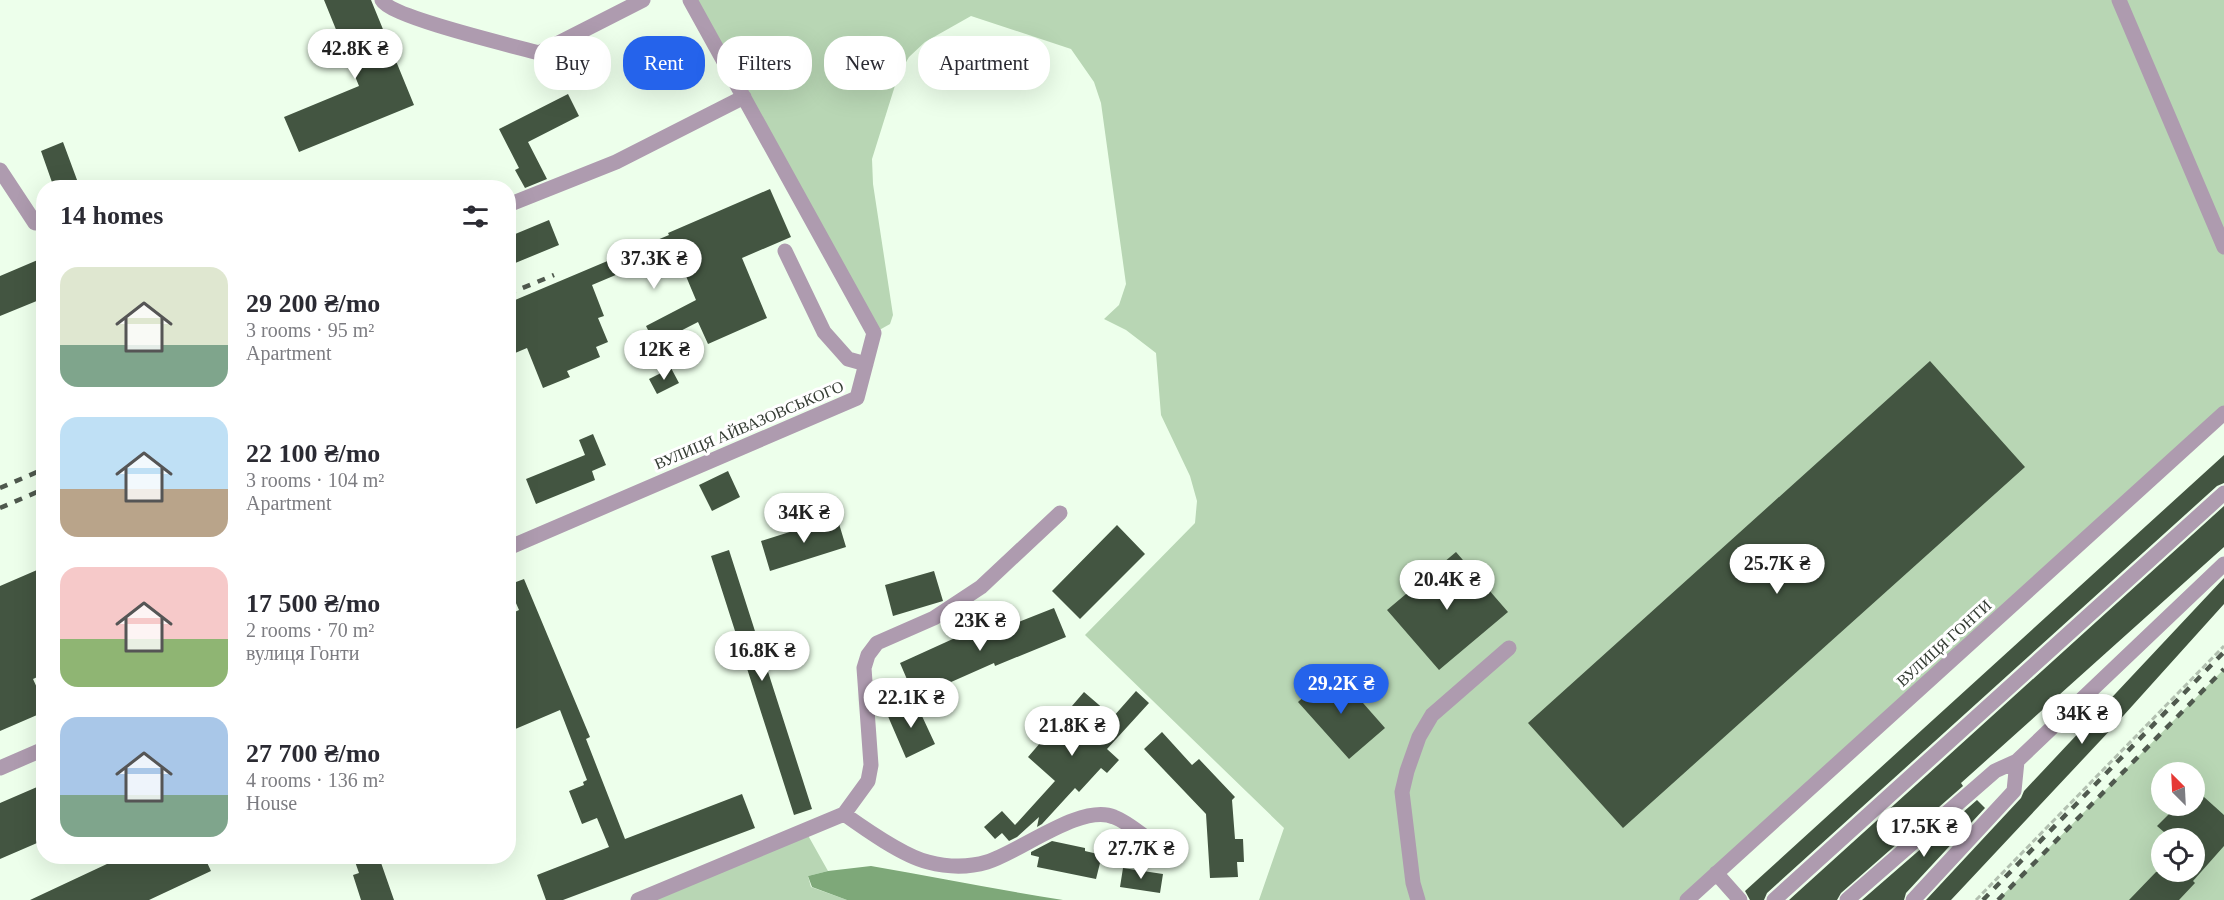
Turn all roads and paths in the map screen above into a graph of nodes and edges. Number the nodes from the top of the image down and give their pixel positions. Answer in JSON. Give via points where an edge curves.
{"nodes":[{"id":1,"x":382,"y":0,"type":"edge"},
{"id":2,"x":643,"y":0,"type":"edge"},
{"id":3,"x":690,"y":0,"type":"edge"},
{"id":4,"x":2119,"y":0,"type":"edge"},
{"id":5,"x":744,"y":97,"type":"junction"},
{"id":6,"x":0,"y":171,"type":"edge"},
{"id":7,"x":516,"y":202,"type":"edge"},
{"id":8,"x":35,"y":222,"type":"dead end"},
{"id":9,"x":2224,"y":247,"type":"edge"},
{"id":10,"x":785,"y":251,"type":"dead end"},
{"id":11,"x":866,"y":364,"type":"junction"},
{"id":12,"x":2224,"y":413,"type":"edge"},
{"id":13,"x":2224,"y":493,"type":"edge"},
{"id":14,"x":1060,"y":513,"type":"dead end"},
{"id":15,"x":516,"y":545,"type":"edge"},
{"id":16,"x":2224,"y":564,"type":"edge"},
{"id":17,"x":2224,"y":646,"type":"edge"},
{"id":18,"x":1509,"y":648,"type":"dead end"},
{"id":19,"x":36,"y":752,"type":"edge"},
{"id":20,"x":2017,"y":762,"type":"junction"},
{"id":21,"x":0,"y":768,"type":"edge"},
{"id":22,"x":844,"y":814,"type":"junction"},
{"id":23,"x":1156,"y":845,"type":"dead end"},
{"id":24,"x":1716,"y":873,"type":"junction"},
{"id":25,"x":638,"y":900,"type":"edge"},
{"id":26,"x":1418,"y":900,"type":"edge"},
{"id":27,"x":1687,"y":900,"type":"edge"},
{"id":28,"x":1740,"y":900,"type":"edge"},
{"id":29,"x":1774,"y":900,"type":"edge"},
{"id":30,"x":1847,"y":900,"type":"edge"},
{"id":31,"x":1913,"y":900,"type":"edge"},
{"id":32,"x":1977,"y":900,"type":"edge"}],
"edges":[{"from":1,"to":2,"type":"street","via":[[384,5],[411,18],[539,53]]},
{"from":3,"to":5,"type":"street","name":"ВУЛИЦЯ АЙВАЗОВСЬКОГО"},
{"from":4,"to":9,"type":"street"},
{"from":5,"to":7,"type":"street","via":[[616,162]]},
{"from":5,"to":11,"type":"street","name":"ВУЛИЦЯ АЙВАЗОВСЬКОГО","via":[[874,333]]},
{"from":6,"to":8,"type":"street"},
{"from":10,"to":11,"type":"street","via":[[824,332],[848,359]]},
{"from":11,"to":15,"type":"street","name":"ВУЛИЦЯ АЙВАЗОВСЬКОГО","via":[[857,398]]},
{"from":12,"to":24,"type":"street","name":"ВУЛИЦЯ ГОНТИ"},
{"from":13,"to":29,"type":"street"},
{"from":14,"to":22,"type":"street","via":[[981,587],[934,618],[877,644],[868,655],[864,668],[871,765],[868,781]]},
{"from":16,"to":20,"type":"street"},
{"from":17,"to":32,"type":"path"},
{"from":18,"to":26,"type":"street","via":[[1432,715],[1419,737],[1402,792]]},
{"from":19,"to":21,"type":"street"},
{"from":20,"to":30,"type":"street","via":[[1995,771]]},
{"from":20,"to":31,"type":"street","via":[[2014,791]]},
{"from":22,"to":23,"type":"street","via":[[909,855],[951,866],[975,865],[1005,856],[1075,819],[1093,814],[1114,816]]},
{"from":22,"to":25,"type":"street"},
{"from":24,"to":27,"type":"street","name":"ВУЛИЦЯ ГОНТИ"},
{"from":24,"to":28,"type":"street"}]}
